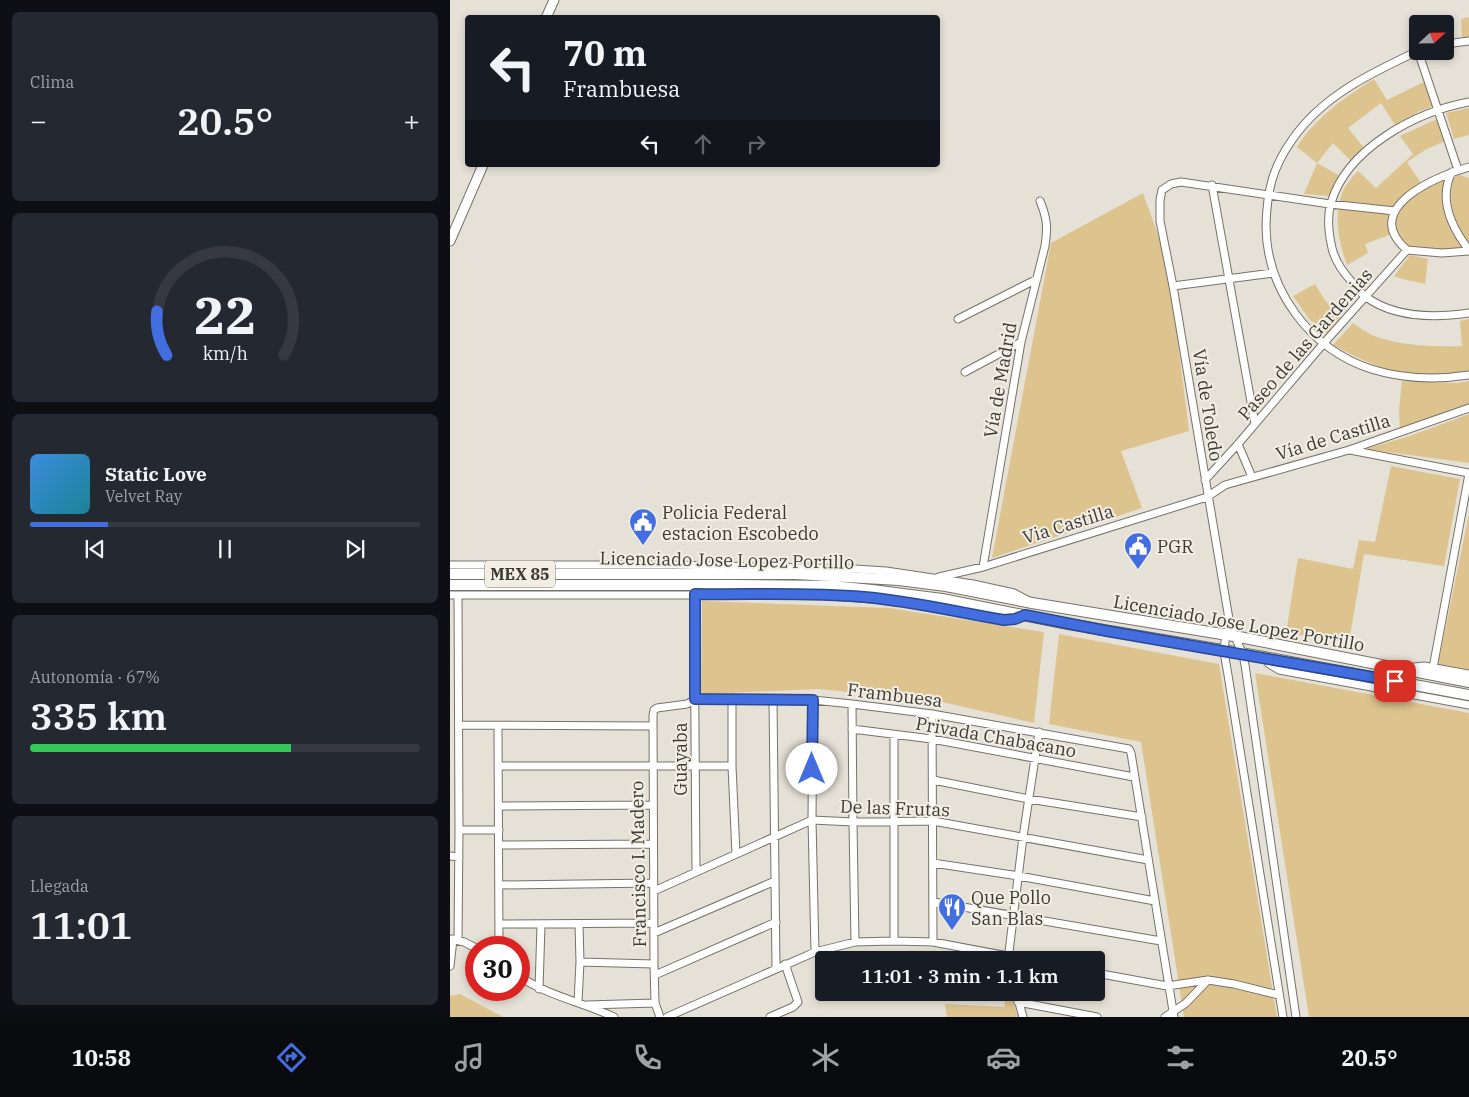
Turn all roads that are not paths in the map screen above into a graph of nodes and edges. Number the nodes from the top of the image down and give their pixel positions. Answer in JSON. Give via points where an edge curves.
{"nodes":[{"id":1,"x":554,"y":0,"type":"edge"},
{"id":2,"x":547,"y":15,"type":"edge"},
{"id":3,"x":1469,"y":41,"type":"edge"},
{"id":4,"x":1454,"y":43,"type":"edge"},
{"id":5,"x":1409,"y":55,"type":"edge"},
{"id":6,"x":1421,"y":60,"type":"edge"},
{"id":7,"x":1469,"y":102,"type":"edge"},
{"id":8,"x":1437,"y":110,"type":"junction"},
{"id":9,"x":482,"y":167,"type":"edge"},
{"id":10,"x":1463,"y":170,"type":"edge"},
{"id":11,"x":1212,"y":185,"type":"junction"},
{"id":12,"x":1268,"y":194,"type":"junction"},
{"id":13,"x":1040,"y":201,"type":"dead end"},
{"id":14,"x":1330,"y":204,"type":"junction"},
{"id":15,"x":1395,"y":211,"type":"junction"},
{"id":16,"x":450,"y":241,"type":"edge"},
{"id":17,"x":1407,"y":250,"type":"junction"},
{"id":18,"x":1469,"y":250,"type":"edge"},
{"id":19,"x":1273,"y":273,"type":"junction"},
{"id":20,"x":1037,"y":279,"type":"junction"},
{"id":21,"x":1229,"y":280,"type":"junction"},
{"id":22,"x":1173,"y":286,"type":"junction"},
{"id":23,"x":1365,"y":297,"type":"junction"},
{"id":24,"x":1469,"y":313,"type":"edge"},
{"id":25,"x":958,"y":318,"type":"dead end"},
{"id":26,"x":1021,"y":342,"type":"junction"},
{"id":27,"x":1324,"y":343,"type":"junction"},
{"id":28,"x":965,"y":372,"type":"dead end"},
{"id":29,"x":1469,"y":375,"type":"edge"},
{"id":30,"x":1469,"y":408,"type":"edge"},
{"id":31,"x":1255,"y":424,"type":"junction"},
{"id":32,"x":1238,"y":444,"type":"junction"},
{"id":33,"x":1350,"y":450,"type":"junction"},
{"id":34,"x":1469,"y":473,"type":"edge"},
{"id":35,"x":1252,"y":477,"type":"junction"},
{"id":36,"x":1205,"y":480,"type":"junction"},
{"id":37,"x":1207,"y":497,"type":"junction"},
{"id":38,"x":450,"y":565,"type":"edge"},
{"id":39,"x":983,"y":566,"type":"junction"},
{"id":40,"x":450,"y":574,"type":"edge"},
{"id":41,"x":937,"y":578,"type":"junction"},
{"id":42,"x":590,"y":580,"type":"junction"},
{"id":43,"x":450,"y":585,"type":"edge"},
{"id":44,"x":694,"y":590,"type":"junction"},
{"id":45,"x":454,"y":595,"type":"edge"},
{"id":46,"x":1032,"y":603,"type":"junction"},
{"id":47,"x":1229,"y":636,"type":"junction"},
{"id":48,"x":1224,"y":652,"type":"junction"},
{"id":49,"x":1243,"y":655,"type":"junction"},
{"id":50,"x":1264,"y":657,"type":"junction"},
{"id":51,"x":1433,"y":668,"type":"junction"},
{"id":52,"x":1400,"y":669,"type":"junction"},
{"id":53,"x":1469,"y":674,"type":"edge"},
{"id":54,"x":1469,"y":682,"type":"edge"},
{"id":55,"x":1469,"y":695,"type":"edge"},
{"id":56,"x":732,"y":698,"type":"junction"},
{"id":57,"x":695,"y":699,"type":"junction"},
{"id":58,"x":773,"y":699,"type":"junction"},
{"id":59,"x":813,"y":700,"type":"junction"},
{"id":60,"x":852,"y":704,"type":"junction"},
{"id":61,"x":1469,"y":704,"type":"edge"},
{"id":62,"x":458,"y":708,"type":"junction"},
{"id":63,"x":654,"y":710,"type":"joint"},
{"id":64,"x":450,"y":712,"type":"edge"},
{"id":65,"x":932,"y":714,"type":"junction"},
{"id":66,"x":459,"y":725,"type":"junction"},
{"id":67,"x":498,"y":726,"type":"junction"},
{"id":68,"x":652,"y":726,"type":"junction"},
{"id":69,"x":852,"y":729,"type":"junction"},
{"id":70,"x":1039,"y":732,"type":"junction"},
{"id":71,"x":894,"y":735,"type":"junction"},
{"id":72,"x":932,"y":739,"type":"junction"},
{"id":73,"x":1035,"y":758,"type":"junction"},
{"id":74,"x":498,"y":766,"type":"junction"},
{"id":75,"x":696,"y":766,"type":"junction"},
{"id":76,"x":732,"y":766,"type":"junction"},
{"id":77,"x":652,"y":767,"type":"junction"},
{"id":78,"x":1134,"y":777,"type":"junction"},
{"id":79,"x":933,"y":780,"type":"junction"},
{"id":80,"x":1029,"y":799,"type":"junction"},
{"id":81,"x":499,"y":806,"type":"junction"},
{"id":82,"x":652,"y":806,"type":"junction"},
{"id":83,"x":1142,"y":817,"type":"junction"},
{"id":84,"x":812,"y":820,"type":"junction"},
{"id":85,"x":892,"y":821,"type":"junction"},
{"id":86,"x":933,"y":821,"type":"junction"},
{"id":87,"x":852,"y":822,"type":"junction"},
{"id":88,"x":459,"y":830,"type":"junction"},
{"id":89,"x":499,"y":830,"type":"junction"},
{"id":90,"x":774,"y":837,"type":"junction"},
{"id":91,"x":1023,"y":837,"type":"junction"},
{"id":92,"x":652,"y":844,"type":"junction"},
{"id":93,"x":500,"y":845,"type":"junction"},
{"id":94,"x":736,"y":854,"type":"junction"},
{"id":95,"x":450,"y":856,"type":"edge"},
{"id":96,"x":459,"y":857,"type":"junction"},
{"id":97,"x":1148,"y":860,"type":"junction"},
{"id":98,"x":933,"y":863,"type":"junction"},
{"id":99,"x":696,"y":872,"type":"junction"},
{"id":100,"x":1019,"y":876,"type":"junction"},
{"id":101,"x":775,"y":881,"type":"junction"},
{"id":102,"x":653,"y":883,"type":"junction"},
{"id":103,"x":500,"y":885,"type":"junction"},
{"id":104,"x":654,"y":891,"type":"junction"},
{"id":105,"x":1155,"y":901,"type":"junction"},
{"id":106,"x":934,"y":902,"type":"junction"},
{"id":107,"x":1013,"y":915,"type":"junction"},
{"id":108,"x":776,"y":922,"type":"junction"},
{"id":109,"x":654,"y":923,"type":"junction"},
{"id":110,"x":500,"y":924,"type":"junction"},
{"id":111,"x":579,"y":924,"type":"junction"},
{"id":112,"x":541,"y":925,"type":"junction"},
{"id":113,"x":654,"y":933,"type":"junction"},
{"id":114,"x":500,"y":936,"type":"edge"},
{"id":115,"x":454,"y":939,"type":"edge"},
{"id":116,"x":894,"y":941,"type":"junction"},
{"id":117,"x":1161,"y":941,"type":"junction"},
{"id":118,"x":856,"y":942,"type":"junction"},
{"id":119,"x":933,"y":942,"type":"junction"},
{"id":120,"x":819,"y":951,"type":"edge"},
{"id":121,"x":975,"y":951,"type":"edge"},
{"id":122,"x":1009,"y":951,"type":"edge"},
{"id":123,"x":815,"y":952,"type":"joint"},
{"id":124,"x":580,"y":962,"type":"junction"},
{"id":125,"x":654,"y":964,"type":"junction"},
{"id":126,"x":785,"y":964,"type":"junction"},
{"id":127,"x":450,"y":966,"type":"edge"},
{"id":128,"x":776,"y":968,"type":"junction"},
{"id":129,"x":1105,"y":975,"type":"edge"},
{"id":130,"x":655,"y":976,"type":"junction"},
{"id":131,"x":1208,"y":980,"type":"junction"},
{"id":132,"x":530,"y":983,"type":"edge"},
{"id":133,"x":1167,"y":986,"type":"junction"},
{"id":134,"x":539,"y":989,"type":"junction"},
{"id":135,"x":1279,"y":995,"type":"junction"},
{"id":136,"x":578,"y":1002,"type":"junction"},
{"id":137,"x":655,"y":1002,"type":"junction"},
{"id":138,"x":1018,"y":1002,"type":"joint"},
{"id":139,"x":587,"y":1005,"type":"junction"},
{"id":140,"x":1173,"y":1015,"type":"edge"},
{"id":141,"x":614,"y":1017,"type":"edge"},
{"id":142,"x":660,"y":1017,"type":"edge"},
{"id":143,"x":667,"y":1017,"type":"edge"},
{"id":144,"x":770,"y":1017,"type":"edge"},
{"id":145,"x":1022,"y":1017,"type":"edge"},
{"id":146,"x":1097,"y":1017,"type":"edge"},
{"id":147,"x":1165,"y":1017,"type":"edge"},
{"id":148,"x":1283,"y":1017,"type":"edge"},
{"id":149,"x":1296,"y":1017,"type":"edge"}],
"edges":[{"from":1,"to":2,"type":"main road"},
{"from":3,"to":4,"type":"street"},
{"from":5,"to":12,"type":"street","via":[[1360,79],[1321,109],[1285,150]]},
{"from":6,"to":8,"type":"street"},
{"from":7,"to":8,"type":"street"},
{"from":8,"to":10,"type":"street"},
{"from":8,"to":14,"type":"street","via":[[1392,133],[1366,151],[1347,172]]},
{"from":9,"to":16,"type":"main road"},
{"from":10,"to":15,"type":"street","via":[[1433,179]]},
{"from":10,"to":18,"type":"street","via":[[1446,187],[1448,212]]},
{"from":11,"to":12,"type":"street"},
{"from":11,"to":21,"type":"street"},
{"from":11,"to":22,"type":"street","name":"Vía de Toledo","via":[[1180,182],[1162,190],[1160,221]]},
{"from":12,"to":14,"type":"street"},
{"from":12,"to":19,"type":"street","via":[[1266,233]]},
{"from":13,"to":20,"type":"street","name":"Vía de Madrid","via":[[1046,215],[1047,231]]},
{"from":14,"to":15,"type":"street"},
{"from":14,"to":23,"type":"street","via":[[1333,253],[1343,272]]},
{"from":15,"to":17,"type":"street","via":[[1392,228]]},
{"from":17,"to":18,"type":"street","via":[[1442,253]]},
{"from":17,"to":23,"type":"street","name":"Paseo de las Gardenias"},
{"from":19,"to":21,"type":"street"},
{"from":19,"to":27,"type":"street","via":[[1297,317]]},
{"from":20,"to":25,"type":"street"},
{"from":20,"to":26,"type":"street","name":"Vía de Madrid"},
{"from":21,"to":22,"type":"street"},
{"from":21,"to":31,"type":"street"},
{"from":22,"to":36,"type":"street","name":"Vía de Toledo"},
{"from":23,"to":24,"type":"street","via":[[1381,306],[1411,314]]},
{"from":23,"to":27,"type":"street","name":"Paseo de las Gardenias"},
{"from":26,"to":28,"type":"street"},
{"from":26,"to":39,"type":"street","name":"Vía de Madrid"},
{"from":27,"to":29,"type":"street","via":[[1355,362],[1392,374],[1436,378]]},
{"from":27,"to":31,"type":"street","name":"Paseo de las Gardenias"},
{"from":30,"to":33,"type":"street","name":"Vía de Castilla"},
{"from":31,"to":32,"type":"street","name":"Paseo de las Gardenias"},
{"from":32,"to":35,"type":"street"},
{"from":32,"to":36,"type":"street","name":"Paseo de las Gardenias"},
{"from":33,"to":34,"type":"street"},
{"from":33,"to":35,"type":"street","name":"Vía de Castilla"},
{"from":34,"to":51,"type":"street"},
{"from":35,"to":37,"type":"street","name":"Vía de Castilla","via":[[1225,486]]},
{"from":36,"to":37,"type":"street","name":"Vía de Toledo"},
{"from":37,"to":39,"type":"street","name":"Via Castilla"},
{"from":37,"to":47,"type":"street","name":"Vía de Toledo","via":[[1230,625]]},
{"from":38,"to":41,"type":"street","name":"Licenciado Jose Lopez Portillo","via":[[796,566],[886,571]]},
{"from":39,"to":41,"type":"street","name":"Via Castilla"},
{"from":40,"to":42,"type":"highway","name":"Licenciado Jose Lopez Portillo","number":"MEX 85"},
{"from":41,"to":46,"type":"street","name":"Licenciado Jose Lopez Portillo","via":[[1014,593]]},
{"from":42,"to":43,"type":"highway","name":"Licenciado Jose Lopez Portillo","number":"MEX 85"},
{"from":42,"to":44,"type":"highway","name":"Licenciado Jose Lopez Portillo","number":"MEX 85"},
{"from":42,"to":46,"type":"highway","name":"Licenciado Jose Lopez Portillo","number":"MEX 85","via":[[796,574],[873,578],[946,586]]},
{"from":44,"to":45,"type":"street","name":"Licenciado Jose Lopez Portillo"},
{"from":44,"to":48,"type":"highway","name":"Licenciado Jose Lopez Portillo","number":"MEX 85","via":[[856,588],[942,599]]},
{"from":44,"to":57,"type":"street","name":"Guayaba"},
{"from":45,"to":62,"type":"street"},
{"from":46,"to":47,"type":"highway","name":"Licenciado Jose Lopez Portillo","number":"MEX 85"},
{"from":47,"to":48,"type":"street"},
{"from":47,"to":49,"type":"street"},
{"from":47,"to":52,"type":"highway","name":"Licenciado Jose Lopez Portillo","number":"MEX 85"},
{"from":48,"to":49,"type":"highway","name":"Licenciado Jose Lopez Portillo","number":"MEX 85"},
{"from":48,"to":135,"type":"street"},
{"from":49,"to":50,"type":"highway","name":"Licenciado Jose Lopez Portillo","number":"MEX 85"},
{"from":49,"to":149,"type":"street"},
{"from":50,"to":55,"type":"highway","name":"Licenciado Jose Lopez Portillo","number":"MEX 85"},
{"from":50,"to":61,"type":"street","via":[[1279,670]]},
{"from":51,"to":52,"type":"street","via":[[1414,666]]},
{"from":51,"to":53,"type":"street"},
{"from":52,"to":54,"type":"highway","name":"Licenciado Jose Lopez Portillo","number":"MEX 85"},
{"from":56,"to":57,"type":"street","name":"Frambuesa"},
{"from":56,"to":58,"type":"street","name":"Frambuesa"},
{"from":56,"to":76,"type":"street"},
{"from":57,"to":63,"type":"street","name":"Frambuesa","via":[[687,704]]},
{"from":57,"to":75,"type":"street","name":"Guayaba"},
{"from":58,"to":59,"type":"street","name":"Frambuesa"},
{"from":58,"to":90,"type":"street"},
{"from":59,"to":60,"type":"street","name":"Frambuesa"},
{"from":59,"to":84,"type":"street"},
{"from":60,"to":65,"type":"street","name":"Frambuesa"},
{"from":60,"to":69,"type":"street"},
{"from":62,"to":64,"type":"street"},
{"from":62,"to":66,"type":"street"},
{"from":63,"to":68,"type":"street","name":"Francisco I. Madero"},
{"from":65,"to":70,"type":"street","name":"Frambuesa"},
{"from":65,"to":72,"type":"street"},
{"from":66,"to":67,"type":"street"},
{"from":66,"to":88,"type":"street"},
{"from":67,"to":68,"type":"street"},
{"from":67,"to":74,"type":"street"},
{"from":68,"to":77,"type":"street","name":"Francisco I. Madero"},
{"from":69,"to":71,"type":"street","name":"Privada Chabacano"},
{"from":69,"to":87,"type":"street"},
{"from":70,"to":73,"type":"street"},
{"from":70,"to":78,"type":"street","name":"Frambuesa","via":[[1130,750]]},
{"from":71,"to":72,"type":"street","name":"Privada Chabacano"},
{"from":71,"to":85,"type":"street"},
{"from":72,"to":73,"type":"street","name":"Privada Chabacano"},
{"from":72,"to":79,"type":"street"},
{"from":73,"to":78,"type":"street","name":"Privada Chabacano"},
{"from":73,"to":80,"type":"street"},
{"from":74,"to":77,"type":"street"},
{"from":74,"to":81,"type":"street"},
{"from":75,"to":76,"type":"street"},
{"from":75,"to":77,"type":"street"},
{"from":75,"to":99,"type":"street","name":"Guayaba"},
{"from":76,"to":94,"type":"street"},
{"from":77,"to":82,"type":"street","name":"Francisco I. Madero"},
{"from":78,"to":83,"type":"street"},
{"from":79,"to":80,"type":"street"},
{"from":79,"to":86,"type":"street"},
{"from":80,"to":83,"type":"street"},
{"from":80,"to":91,"type":"street"},
{"from":81,"to":82,"type":"street"},
{"from":81,"to":89,"type":"street"},
{"from":82,"to":92,"type":"street","name":"Francisco I. Madero"},
{"from":83,"to":97,"type":"street"},
{"from":84,"to":87,"type":"street","name":"De las Frutas"},
{"from":84,"to":90,"type":"street","name":"De las Frutas"},
{"from":84,"to":123,"type":"street"},
{"from":85,"to":86,"type":"street","name":"De las Frutas"},
{"from":85,"to":87,"type":"street","name":"De las Frutas"},
{"from":85,"to":116,"type":"street"},
{"from":86,"to":91,"type":"street","name":"De las Frutas"},
{"from":86,"to":98,"type":"street"},
{"from":87,"to":118,"type":"street"},
{"from":88,"to":89,"type":"street"},
{"from":88,"to":96,"type":"street"},
{"from":89,"to":93,"type":"street"},
{"from":90,"to":94,"type":"street","name":"De las Frutas"},
{"from":90,"to":101,"type":"street"},
{"from":91,"to":97,"type":"street","name":"De las Frutas"},
{"from":91,"to":100,"type":"street"},
{"from":92,"to":93,"type":"street"},
{"from":92,"to":102,"type":"street","name":"Francisco I. Madero"},
{"from":93,"to":103,"type":"street"},
{"from":94,"to":99,"type":"street","name":"De las Frutas"},
{"from":95,"to":96,"type":"street"},
{"from":96,"to":115,"type":"street"},
{"from":97,"to":105,"type":"street"},
{"from":98,"to":100,"type":"street"},
{"from":98,"to":106,"type":"street"},
{"from":99,"to":104,"type":"street","name":"De las Frutas"},
{"from":100,"to":105,"type":"street"},
{"from":100,"to":107,"type":"street"},
{"from":101,"to":108,"type":"street"},
{"from":101,"to":113,"type":"street"},
{"from":102,"to":103,"type":"street"},
{"from":102,"to":104,"type":"street","name":"Francisco I. Madero"},
{"from":103,"to":110,"type":"street"},
{"from":104,"to":109,"type":"street","name":"Francisco I. Madero"},
{"from":105,"to":117,"type":"street"},
{"from":106,"to":107,"type":"street"},
{"from":106,"to":119,"type":"street"},
{"from":107,"to":117,"type":"street"},
{"from":107,"to":122,"type":"street"},
{"from":108,"to":128,"type":"street"},
{"from":108,"to":130,"type":"street"},
{"from":109,"to":111,"type":"street"},
{"from":109,"to":113,"type":"street","name":"Francisco I. Madero"},
{"from":110,"to":112,"type":"street"},
{"from":110,"to":114,"type":"street"},
{"from":111,"to":112,"type":"street"},
{"from":111,"to":124,"type":"street"},
{"from":112,"to":134,"type":"street"},
{"from":113,"to":125,"type":"street","name":"Francisco I. Madero"},
{"from":115,"to":127,"type":"street"},
{"from":116,"to":118,"type":"street"},
{"from":116,"to":119,"type":"street"},
{"from":117,"to":133,"type":"street"},
{"from":118,"to":120,"type":"street"},
{"from":119,"to":121,"type":"street"},
{"from":123,"to":126,"type":"street"},
{"from":124,"to":125,"type":"street"},
{"from":124,"to":136,"type":"street"},
{"from":125,"to":130,"type":"street","name":"Francisco I. Madero"},
{"from":126,"to":128,"type":"street"},
{"from":126,"to":144,"type":"street","via":[[798,1002]]},
{"from":128,"to":143,"type":"street"},
{"from":129,"to":133,"type":"street"},
{"from":130,"to":137,"type":"street","name":"Francisco I. Madero"},
{"from":131,"to":133,"type":"street"},
{"from":131,"to":135,"type":"street"},
{"from":131,"to":140,"type":"street"},
{"from":132,"to":134,"type":"street"},
{"from":133,"to":140,"type":"street"},
{"from":134,"to":136,"type":"street"},
{"from":135,"to":148,"type":"street"},
{"from":136,"to":139,"type":"street"},
{"from":137,"to":139,"type":"street"},
{"from":137,"to":142,"type":"street","name":"Francisco I. Madero"},
{"from":138,"to":145,"type":"street"},
{"from":138,"to":146,"type":"street"},
{"from":139,"to":141,"type":"street"},
{"from":140,"to":147,"type":"street"}]}
